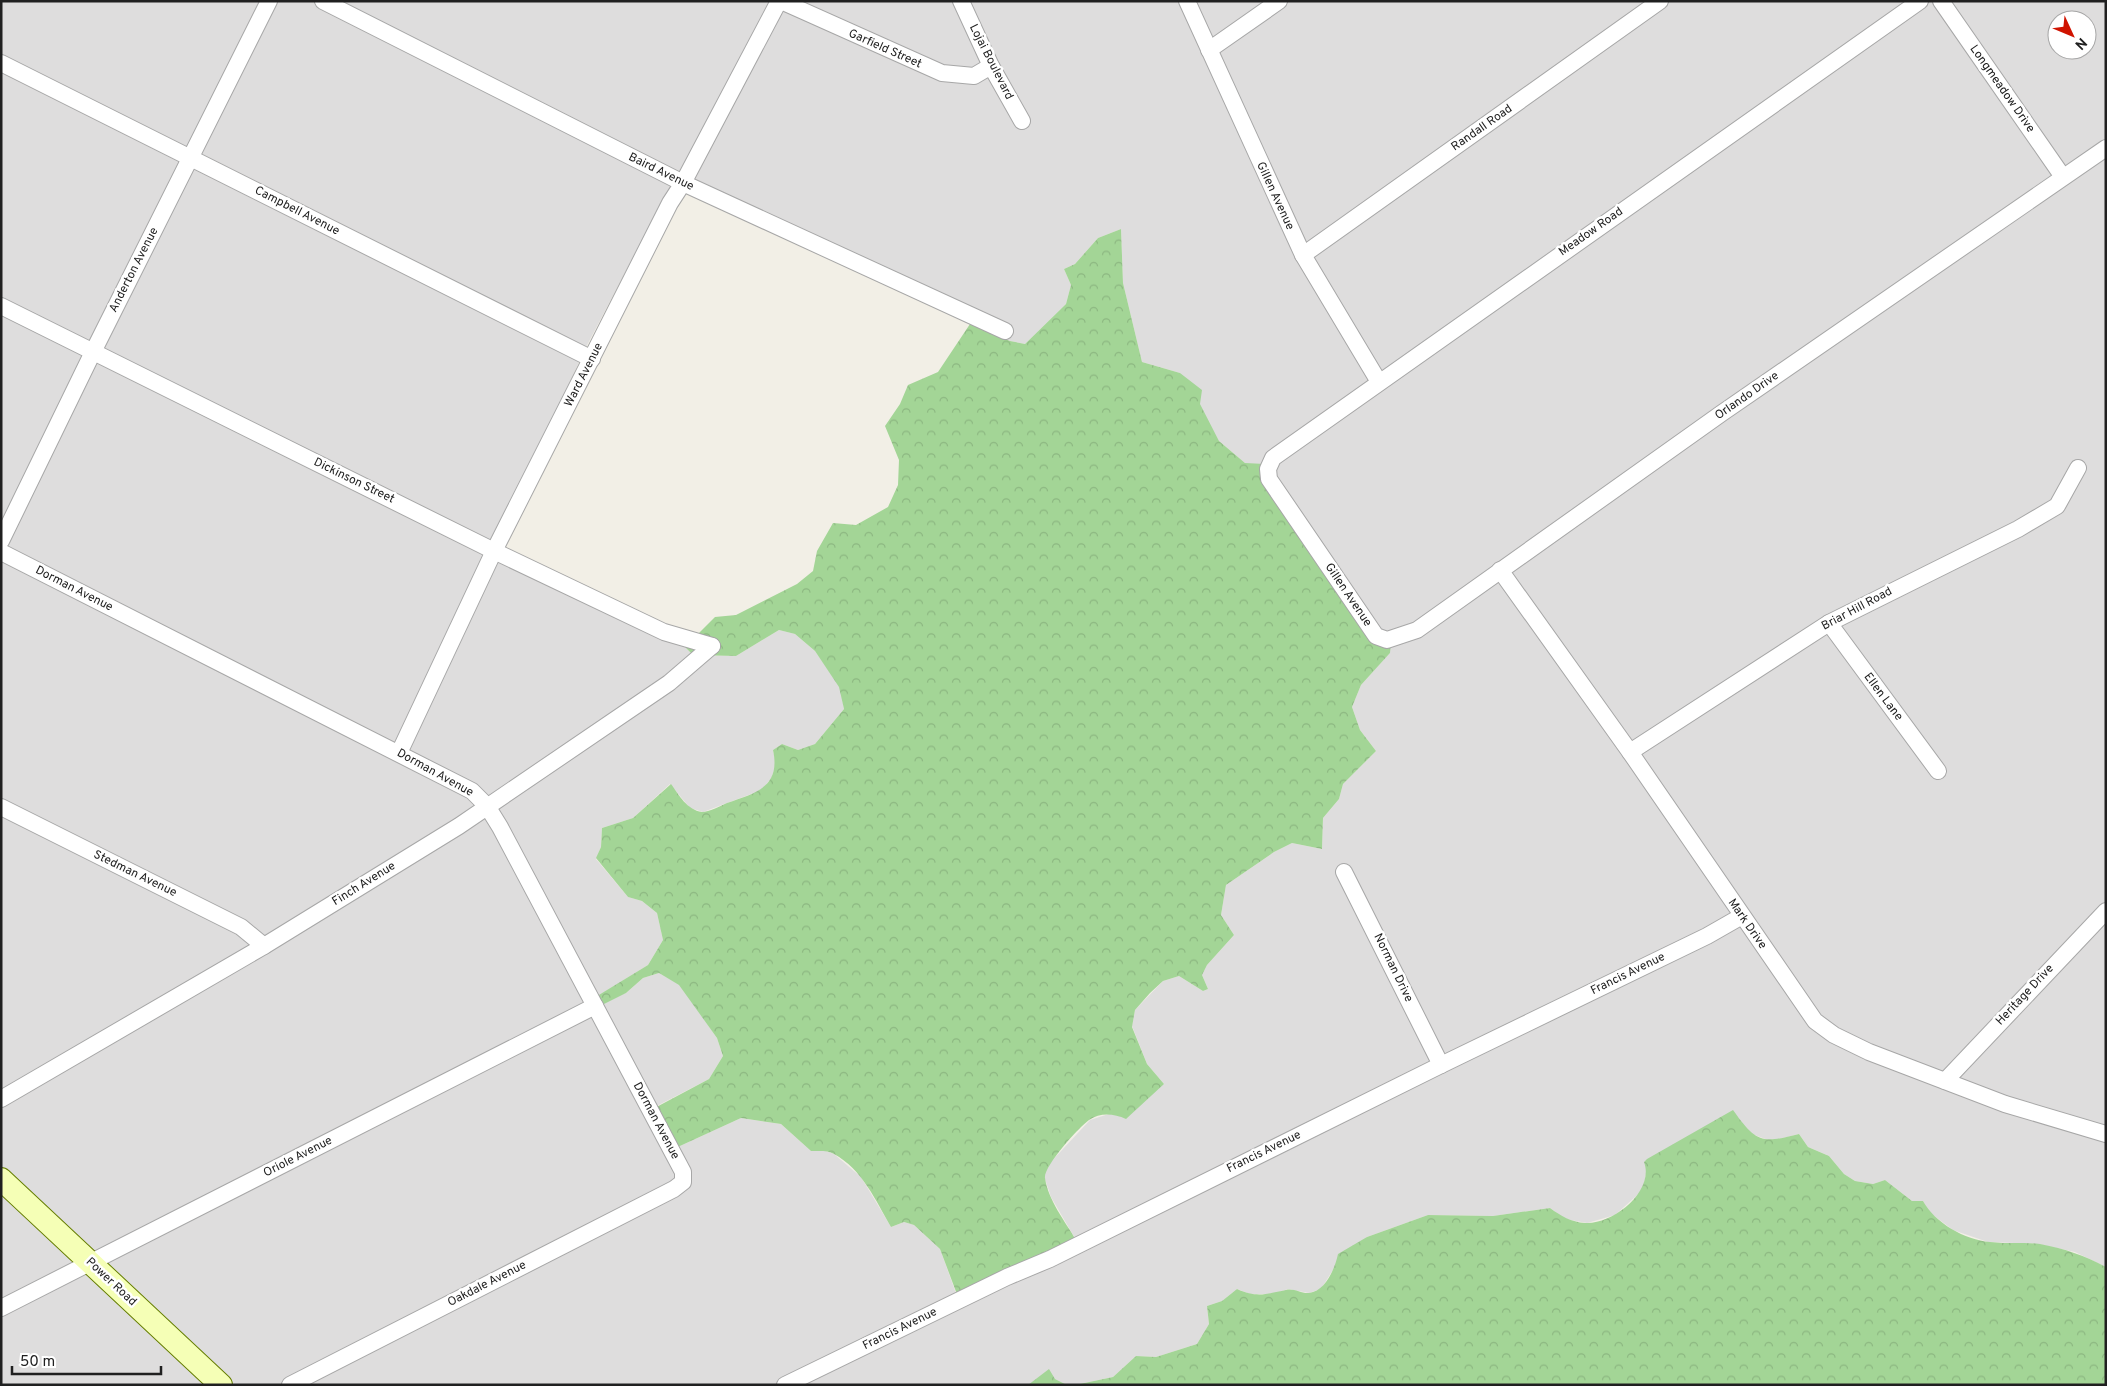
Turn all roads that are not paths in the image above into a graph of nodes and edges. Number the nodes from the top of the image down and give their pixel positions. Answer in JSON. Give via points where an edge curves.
{"nodes":[{"id":1,"x":269,"y":1,"type":"edge"},
{"id":2,"x":323,"y":1,"type":"edge"},
{"id":3,"x":780,"y":1,"type":"edge"},
{"id":4,"x":962,"y":1,"type":"edge"},
{"id":5,"x":1187,"y":1,"type":"edge"},
{"id":6,"x":1279,"y":1,"type":"edge"},
{"id":7,"x":1660,"y":1,"type":"edge"},
{"id":8,"x":1920,"y":1,"type":"edge"},
{"id":9,"x":1941,"y":1,"type":"edge"},
{"id":10,"x":1209,"y":50,"type":"junction"},
{"id":11,"x":1,"y":63,"type":"edge"},
{"id":12,"x":991,"y":66,"type":"junction"},
{"id":13,"x":1022,"y":121,"type":"dead end"},
{"id":14,"x":2106,"y":148,"type":"edge"},
{"id":15,"x":190,"y":158,"type":"junction"},
{"id":16,"x":2063,"y":177,"type":"junction"},
{"id":17,"x":683,"y":183,"type":"junction"},
{"id":18,"x":1303,"y":255,"type":"junction"},
{"id":19,"x":1,"y":306,"type":"edge"},
{"id":20,"x":1005,"y":331,"type":"dead end"},
{"id":21,"x":93,"y":352,"type":"junction"},
{"id":22,"x":592,"y":359,"type":"junction"},
{"id":23,"x":1379,"y":382,"type":"junction"},
{"id":24,"x":2078,"y":468,"type":"dead end"},
{"id":25,"x":1268,"y":469,"type":"joint"},
{"id":26,"x":1,"y":542,"type":"edge"},
{"id":27,"x":494,"y":551,"type":"junction"},
{"id":28,"x":1,"y":552,"type":"edge"},
{"id":29,"x":1500,"y":570,"type":"junction"},
{"id":30,"x":1829,"y":622,"type":"junction"},
{"id":31,"x":1387,"y":640,"type":"joint"},
{"id":32,"x":712,"y":646,"type":"joint"},
{"id":33,"x":1630,"y":752,"type":"junction"},
{"id":34,"x":399,"y":753,"type":"junction"},
{"id":35,"x":1938,"y":771,"type":"dead end"},
{"id":36,"x":487,"y":806,"type":"junction"},
{"id":37,"x":1,"y":807,"type":"edge"},
{"id":38,"x":1344,"y":872,"type":"dead end"},
{"id":39,"x":2106,"y":911,"type":"edge"},
{"id":40,"x":1742,"y":916,"type":"junction"},
{"id":41,"x":264,"y":946,"type":"junction"},
{"id":42,"x":595,"y":1006,"type":"junction"},
{"id":43,"x":1441,"y":1065,"type":"junction"},
{"id":44,"x":1945,"y":1081,"type":"junction"},
{"id":45,"x":1,"y":1099,"type":"edge"},
{"id":46,"x":2106,"y":1134,"type":"edge"},
{"id":47,"x":1,"y":1179,"type":"edge"},
{"id":48,"x":683,"y":1182,"type":"joint"},
{"id":49,"x":92,"y":1263,"type":"junction"},
{"id":50,"x":1,"y":1308,"type":"edge"},
{"id":51,"x":221,"y":1385,"type":"edge"},
{"id":52,"x":290,"y":1385,"type":"edge"},
{"id":53,"x":785,"y":1385,"type":"edge"}],
"edges":[{"from":1,"to":15,"type":"street","name":"Anderton Avenue"},
{"from":2,"to":17,"type":"street","name":"Baird Avenue"},
{"from":3,"to":12,"type":"street","name":"Garfield Street","via":[[942,73],[974,76]]},
{"from":3,"to":17,"type":"street","name":"Ward Avenue"},
{"from":4,"to":12,"type":"street","name":"Lojai Boulevard"},
{"from":5,"to":10,"type":"street","name":"Gillen Avenue"},
{"from":6,"to":10,"type":"street"},
{"from":7,"to":18,"type":"street","name":"Randall Road"},
{"from":8,"to":23,"type":"street","name":"Meadow Road"},
{"from":9,"to":16,"type":"street","name":"Longmeadow Drive"},
{"from":10,"to":18,"type":"street","name":"Gillen Avenue"},
{"from":11,"to":15,"type":"street","name":"Campbell Avenue"},
{"from":12,"to":13,"type":"street","name":"Lojai Boulevard"},
{"from":14,"to":16,"type":"street","name":"Orlando Drive"},
{"from":15,"to":21,"type":"street","name":"Anderton Avenue"},
{"from":15,"to":22,"type":"street","name":"Campbell Avenue"},
{"from":16,"to":29,"type":"street","name":"Orlando Drive"},
{"from":17,"to":20,"type":"street","name":"Baird Avenue"},
{"from":17,"to":22,"type":"street","name":"Ward Avenue"},
{"from":18,"to":23,"type":"street","name":"Gillen Avenue"},
{"from":19,"to":21,"type":"street","name":"Dickinson Street"},
{"from":21,"to":26,"type":"street","name":"Anderton Avenue"},
{"from":21,"to":27,"type":"street","name":"Dickinson Street"},
{"from":22,"to":27,"type":"street","name":"Ward Avenue"},
{"from":23,"to":25,"type":"street","name":"Meadow Road","via":[[1273,458]]},
{"from":24,"to":30,"type":"street","name":"Briar Hill Road","via":[[2057,506],[2018,529]]},
{"from":25,"to":31,"type":"street","name":"Gillen Avenue","via":[[1269,479],[1376,636]]},
{"from":27,"to":32,"type":"street","name":"Dickinson Street","via":[[664,632]]},
{"from":27,"to":34,"type":"street","name":"Ward Avenue"},
{"from":28,"to":34,"type":"street","name":"Dorman Avenue"},
{"from":29,"to":31,"type":"street","name":"Orlando Drive","via":[[1417,630]]},
{"from":29,"to":33,"type":"street","name":"Mark Drive"},
{"from":30,"to":33,"type":"street","name":"Briar Hill Road"},
{"from":30,"to":35,"type":"street","name":"Ellen Lane"},
{"from":32,"to":36,"type":"street","name":"Finch Avenue","via":[[669,684]]},
{"from":33,"to":40,"type":"street","name":"Mark Drive"},
{"from":34,"to":36,"type":"street","name":"Dorman Avenue","via":[[472,790]]},
{"from":36,"to":41,"type":"street","name":"Finch Avenue"},
{"from":36,"to":42,"type":"street","name":"Dorman Avenue"},
{"from":37,"to":41,"type":"street","name":"Stedman Avenue","via":[[241,927]]},
{"from":38,"to":43,"type":"street","name":"Norman Drive"},
{"from":39,"to":44,"type":"street","name":"Heritage Drive"},
{"from":40,"to":43,"type":"street","name":"Francis Avenue","via":[[1708,936]]},
{"from":40,"to":44,"type":"street","name":"Mark Drive","via":[[1815,1021],[1834,1035],[1869,1052]]},
{"from":41,"to":45,"type":"street","name":"Finch Avenue"},
{"from":42,"to":48,"type":"street","name":"Dorman Avenue","via":[[683,1172]]},
{"from":42,"to":49,"type":"street","name":"Oriole Avenue"},
{"from":43,"to":53,"type":"street","name":"Francis Avenue","via":[[1050,1259],[1007,1276]]},
{"from":44,"to":46,"type":"street","name":"Mark Drive","via":[[2005,1104]]},
{"from":47,"to":49,"type":"main road","name":"Power Road"},
{"from":48,"to":52,"type":"street","name":"Oakdale Avenue"},
{"from":49,"to":50,"type":"street","name":"Oriole Avenue"},
{"from":49,"to":51,"type":"main road","name":"Power Road"}]}
